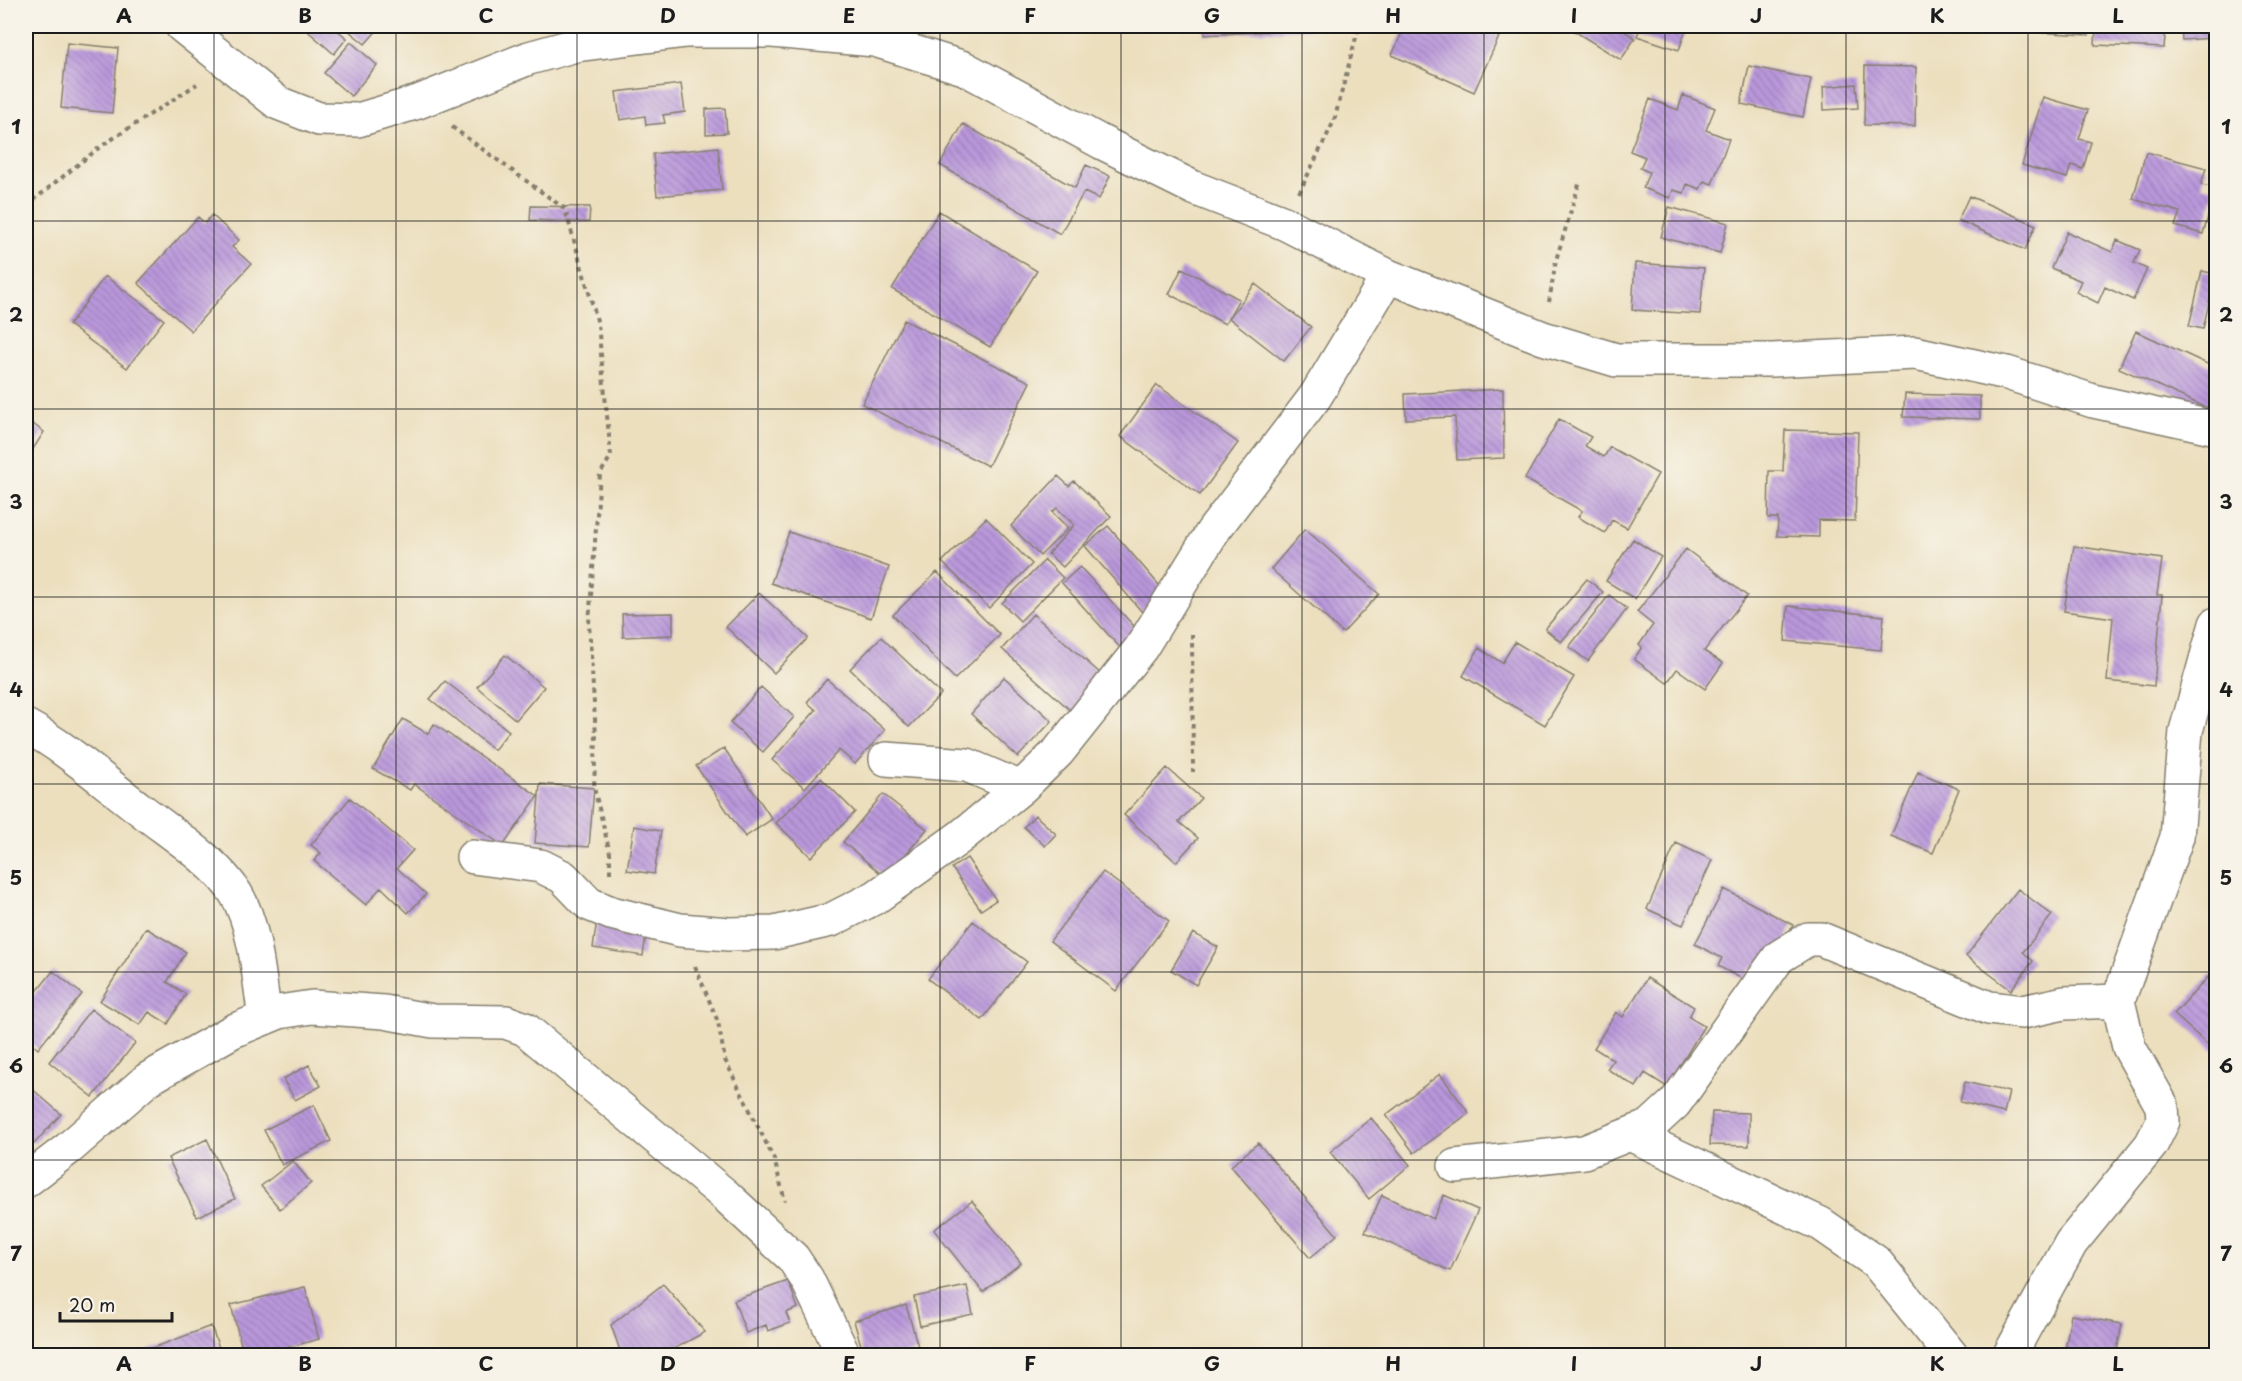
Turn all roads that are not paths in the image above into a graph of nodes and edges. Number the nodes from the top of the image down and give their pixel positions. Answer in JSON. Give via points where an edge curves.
{"nodes":[{"id":1,"x":182,"y":26,"type":"edge"},
{"id":2,"x":869,"y":33,"type":"edge"},
{"id":3,"x":1388,"y":276,"type":"junction"},
{"id":4,"x":2217,"y":428,"type":"edge"},
{"id":5,"x":2217,"y":624,"type":"edge"},
{"id":6,"x":26,"y":726,"type":"edge"},
{"id":7,"x":886,"y":759,"type":"dead end"},
{"id":8,"x":1021,"y":788,"type":"junction"},
{"id":9,"x":473,"y":857,"type":"dead end"},
{"id":10,"x":2118,"y":1001,"type":"junction"},
{"id":11,"x":265,"y":1018,"type":"junction"},
{"id":12,"x":1630,"y":1134,"type":"junction"},
{"id":13,"x":1455,"y":1166,"type":"dead end"},
{"id":14,"x":26,"y":1181,"type":"edge"},
{"id":15,"x":844,"y":1356,"type":"edge"},
{"id":16,"x":1952,"y":1356,"type":"edge"},
{"id":17,"x":2008,"y":1356,"type":"edge"}],
"edges":[{"from":1,"to":2,"type":"street","via":[[278,103],[319,119],[358,120],[418,102],[529,58],[587,44],[686,31]]},
{"from":2,"to":3,"type":"street","via":[[964,68],[1194,188],[1284,223]]},
{"from":3,"to":4,"type":"street","via":[[1543,338],[1616,360],[1772,360],[1915,353],[2007,373],[2093,401]]},
{"from":3,"to":8,"type":"street","via":[[1315,397],[1213,531],[1141,648],[1058,752]]},
{"from":5,"to":10,"type":"street","via":[[2186,731],[2177,837]]},
{"from":6,"to":11,"type":"street","via":[[67,753],[226,881],[236,895],[255,951]]},
{"from":7,"to":8,"type":"street","via":[[967,765]]},
{"from":8,"to":9,"type":"street","via":[[876,897],[831,920],[774,933],[680,930],[611,913],[589,904],[563,877],[541,866]]},
{"from":10,"to":12,"type":"street","via":[[2064,1003],[2023,1012],[1989,1008],[1821,939],[1808,939],[1779,957],[1675,1103],[1650,1126]]},
{"from":10,"to":17,"type":"street","via":[[2129,1047],[2162,1106],[2163,1122],[2151,1145],[2071,1244]]},
{"from":11,"to":14,"type":"street","via":[[233,1031],[148,1079]]},
{"from":11,"to":15,"type":"street","via":[[312,1007],[384,1012],[433,1021],[488,1020],[525,1029],[726,1196],[793,1258]]},
{"from":12,"to":13,"type":"street","via":[[1584,1152]]},
{"from":12,"to":16,"type":"street","via":[[1821,1224],[1876,1262]]}]}
